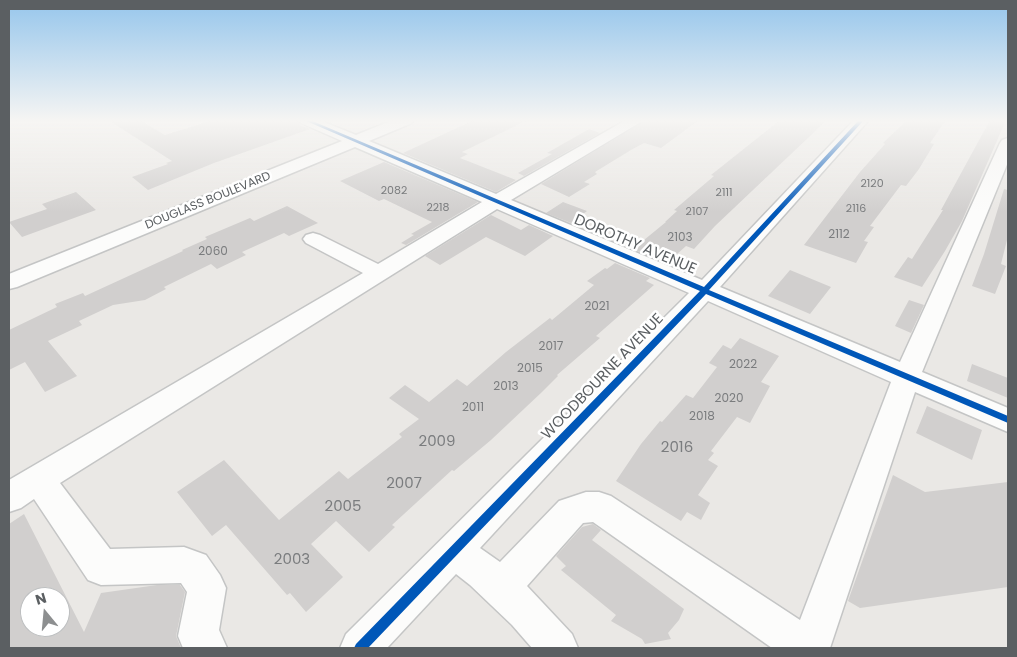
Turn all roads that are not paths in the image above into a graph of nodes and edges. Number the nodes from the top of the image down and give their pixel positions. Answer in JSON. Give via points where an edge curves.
{"nodes":[{"id":1,"x":332,"y":151,"type":"edge"},
{"id":2,"x":379,"y":151,"type":"edge"},
{"id":3,"x":584,"y":151,"type":"edge"},
{"id":4,"x":834,"y":151,"type":"edge"},
{"id":5,"x":1005,"y":151,"type":"edge"},
{"id":6,"x":497,"y":201,"type":"junction"},
{"id":7,"x":313,"y":239,"type":"dead end"},
{"id":8,"x":379,"y":274,"type":"junction"},
{"id":9,"x":9,"y":282,"type":"edge"},
{"id":10,"x":706,"y":289,"type":"junction"},
{"id":11,"x":907,"y":376,"type":"junction"},
{"id":12,"x":1008,"y":420,"type":"edge"},
{"id":13,"x":24,"y":488,"type":"edge"},
{"id":14,"x":453,"y":551,"type":"junction"},
{"id":15,"x":501,"y":588,"type":"junction"},
{"id":16,"x":208,"y":648,"type":"edge"},
{"id":17,"x":360,"y":648,"type":"edge"},
{"id":18,"x":558,"y":648,"type":"edge"},
{"id":19,"x":806,"y":648,"type":"edge"},
{"id":20,"x":810,"y":648,"type":"edge"}],
"edges":[{"from":1,"to":9,"type":"street","name":"DOUGLASS BOULEVARD"},
{"from":2,"to":6,"type":"street","name":"DOROTHY AVENUE"},
{"from":3,"to":6,"type":"street"},
{"from":4,"to":10,"type":"street","name":"WOODBOURNE AVENUE"},
{"from":5,"to":11,"type":"street"},
{"from":6,"to":8,"type":"street"},
{"from":6,"to":10,"type":"street","name":"DOROTHY AVENUE"},
{"from":7,"to":8,"type":"street"},
{"from":8,"to":13,"type":"street"},
{"from":10,"to":11,"type":"street","name":"DOROTHY AVENUE"},
{"from":10,"to":14,"type":"street","name":"WOODBOURNE AVENUE"},
{"from":11,"to":12,"type":"street","name":"DOROTHY AVENUE"},
{"from":11,"to":20,"type":"street"},
{"from":13,"to":16,"type":"street","via":[[101,567],[184,565],[193,568],[207,588],[198,636]]},
{"from":14,"to":15,"type":"street"},
{"from":14,"to":17,"type":"street","name":"WOODBOURNE AVENUE"},
{"from":15,"to":18,"type":"street"},
{"from":15,"to":19,"type":"street","via":[[571,512],[586,507],[599,508]]}]}
